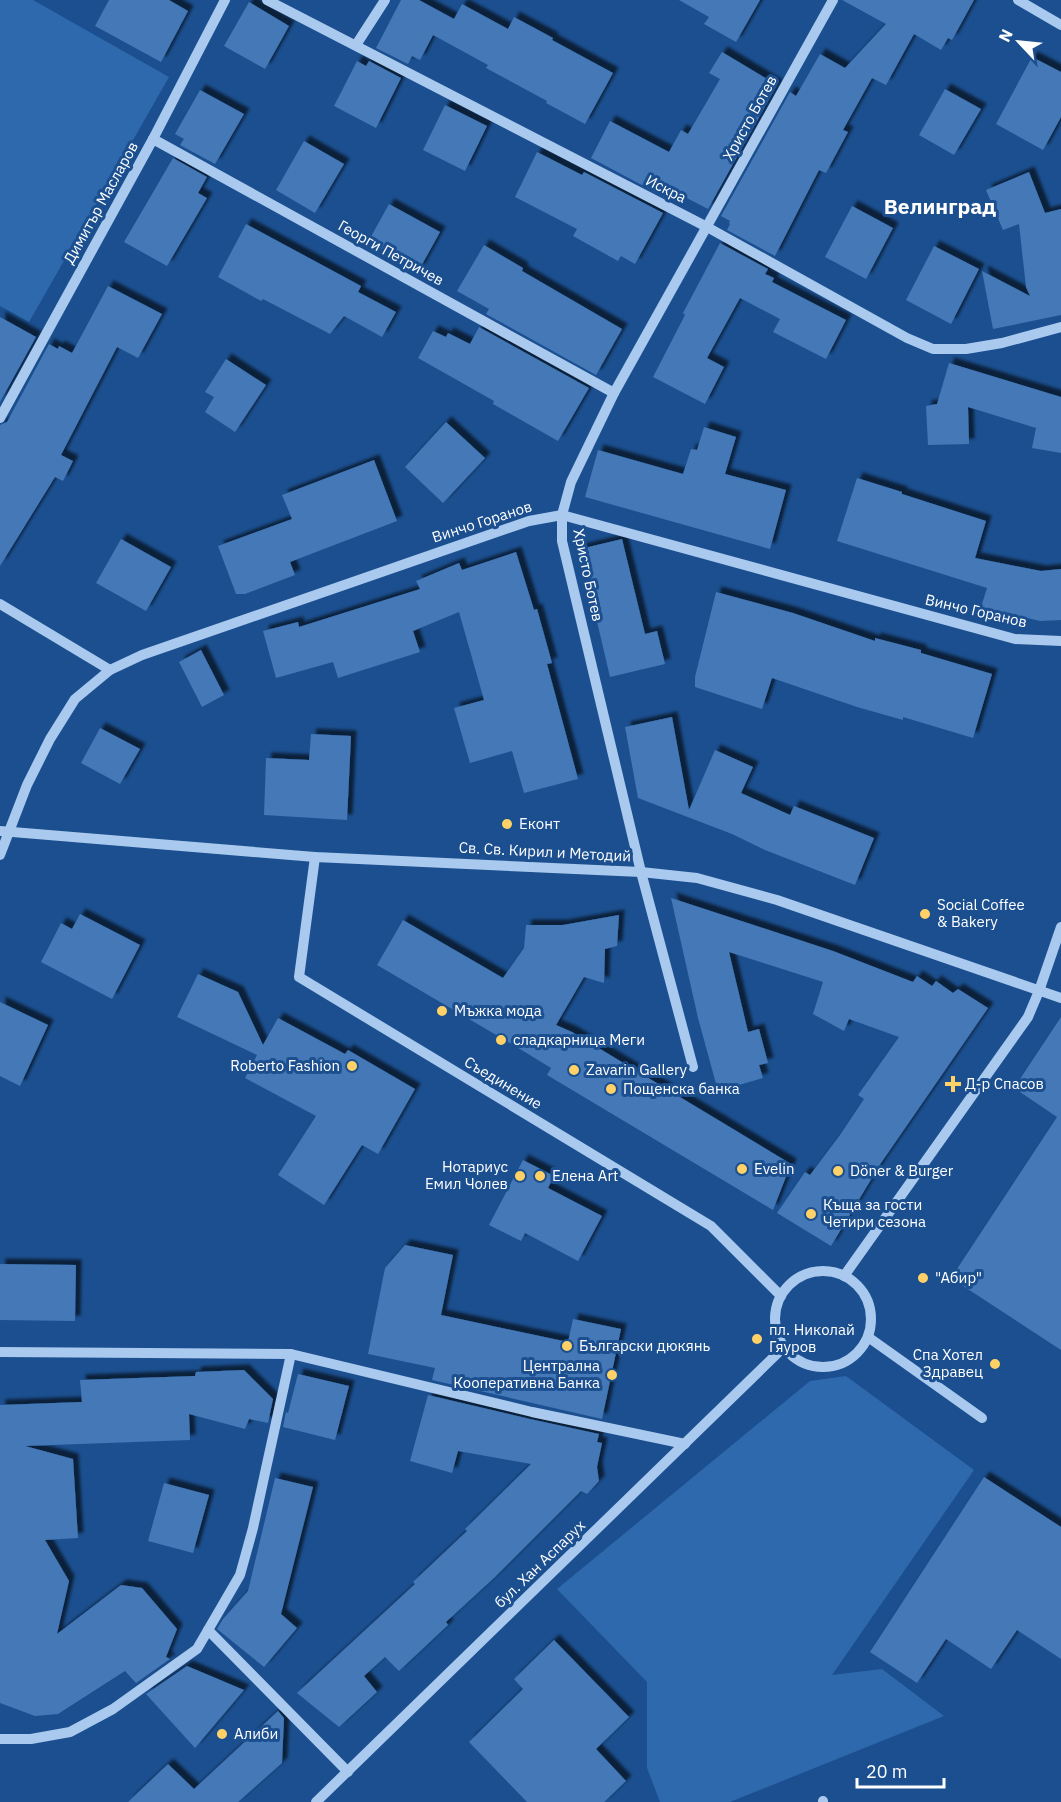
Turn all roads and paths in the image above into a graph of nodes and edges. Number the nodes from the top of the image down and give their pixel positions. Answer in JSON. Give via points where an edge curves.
{"nodes":[{"id":1,"x":225,"y":0,"type":"edge"},
{"id":2,"x":267,"y":0,"type":"edge"},
{"id":3,"x":385,"y":0,"type":"edge"},
{"id":4,"x":833,"y":0,"type":"edge"},
{"id":5,"x":1018,"y":0,"type":"edge"},
{"id":6,"x":1061,"y":25,"type":"edge"},
{"id":7,"x":356,"y":45,"type":"junction"},
{"id":8,"x":153,"y":139,"type":"junction"},
{"id":9,"x":707,"y":227,"type":"junction"},
{"id":10,"x":1061,"y":327,"type":"edge"},
{"id":11,"x":614,"y":393,"type":"junction"},
{"id":12,"x":0,"y":418,"type":"edge"},
{"id":13,"x":562,"y":515,"type":"junction"},
{"id":14,"x":0,"y":604,"type":"edge"},
{"id":15,"x":1061,"y":641,"type":"edge"},
{"id":16,"x":110,"y":670,"type":"junction"},
{"id":17,"x":5,"y":832,"type":"edge"},
{"id":18,"x":0,"y":855,"type":"edge"},
{"id":19,"x":315,"y":857,"type":"junction"},
{"id":20,"x":641,"y":872,"type":"junction"},
{"id":21,"x":1061,"y":927,"type":"edge"},
{"id":22,"x":1039,"y":991,"type":"junction"},
{"id":23,"x":1061,"y":998,"type":"edge"},
{"id":24,"x":693,"y":1067,"type":"dead end"},
{"id":25,"x":844,"y":1276,"type":"junction"},
{"id":26,"x":782,"y":1296,"type":"junction"},
{"id":27,"x":868,"y":1337,"type":"junction"},
{"id":28,"x":784,"y":1347,"type":"junction"},
{"id":29,"x":0,"y":1352,"type":"edge"},
{"id":30,"x":291,"y":1354,"type":"junction"},
{"id":31,"x":982,"y":1418,"type":"dead end"},
{"id":32,"x":685,"y":1444,"type":"junction"},
{"id":33,"x":208,"y":1630,"type":"junction"},
{"id":34,"x":0,"y":1738,"type":"edge"},
{"id":35,"x":348,"y":1772,"type":"junction"},
{"id":36,"x":316,"y":1802,"type":"edge"}],
"edges":[{"from":1,"to":8,"type":"street","name":"Димитър Масларов"},
{"from":2,"to":7,"type":"street","name":"Искра"},
{"from":3,"to":7,"type":"street"},
{"from":4,"to":9,"type":"street","name":"Христо Ботев"},
{"from":5,"to":6,"type":"street"},
{"from":7,"to":9,"type":"street","name":"Искра"},
{"from":8,"to":11,"type":"street","name":"Георги Петричев"},
{"from":8,"to":12,"type":"street","name":"Димитър Масларов"},
{"from":9,"to":10,"type":"street","name":"Искра","via":[[933,349],[1002,343]]},
{"from":9,"to":11,"type":"street","name":"Христо Ботев"},
{"from":11,"to":13,"type":"street","name":"Христо Ботев","via":[[571,482]]},
{"from":13,"to":15,"type":"street","name":"Винчо Горанов","via":[[1015,639]]},
{"from":13,"to":16,"type":"street","name":"Винчо Горанов","via":[[529,521],[142,655]]},
{"from":13,"to":20,"type":"street","name":"Христо Ботев","via":[[562,541]]},
{"from":14,"to":16,"type":"street"},
{"from":16,"to":17,"type":"street","name":"Винчо Горанов","via":[[75,699],[50,739]]},
{"from":17,"to":18,"type":"street","name":"Винчо Горанов"},
{"from":17,"to":19,"type":"street","name":"Св. Св. Кирил и Методий"},
{"from":19,"to":20,"type":"street","name":"Св. Св. Кирил и Методий"},
{"from":19,"to":26,"type":"street","name":"Съединение","via":[[299,977],[711,1226]]},
{"from":20,"to":22,"type":"street","name":"Св. Св. Кирил и Методий","via":[[697,878],[777,900]]},
{"from":20,"to":24,"type":"street","name":"Христо Ботев"},
{"from":21,"to":22,"type":"street"},
{"from":22,"to":23,"type":"street","name":"Св. Св. Кирил и Методий"},
{"from":22,"to":25,"type":"street","via":[[1028,1017]]},
{"from":25,"to":26,"type":"street","via":[[816,1272],[802,1276]]},
{"from":25,"to":27,"type":"street","via":[[866,1296],[871,1323]]},
{"from":26,"to":28,"type":"street","via":[[775,1322]]},
{"from":27,"to":28,"type":"street","via":[[850,1360],[821,1368],[794,1358]]},
{"from":27,"to":31,"type":"street"},
{"from":28,"to":32,"type":"street","name":"бул. Хан Аспарух"},
{"from":29,"to":30,"type":"street"},
{"from":30,"to":32,"type":"street"},
{"from":30,"to":33,"type":"street","via":[[240,1575]]},
{"from":32,"to":35,"type":"street","name":"бул. Хан Аспарух"},
{"from":33,"to":34,"type":"street","via":[[197,1649],[70,1732],[30,1739]]},
{"from":33,"to":35,"type":"street"},
{"from":35,"to":36,"type":"street","name":"бул. Хан Аспарух"}]}
